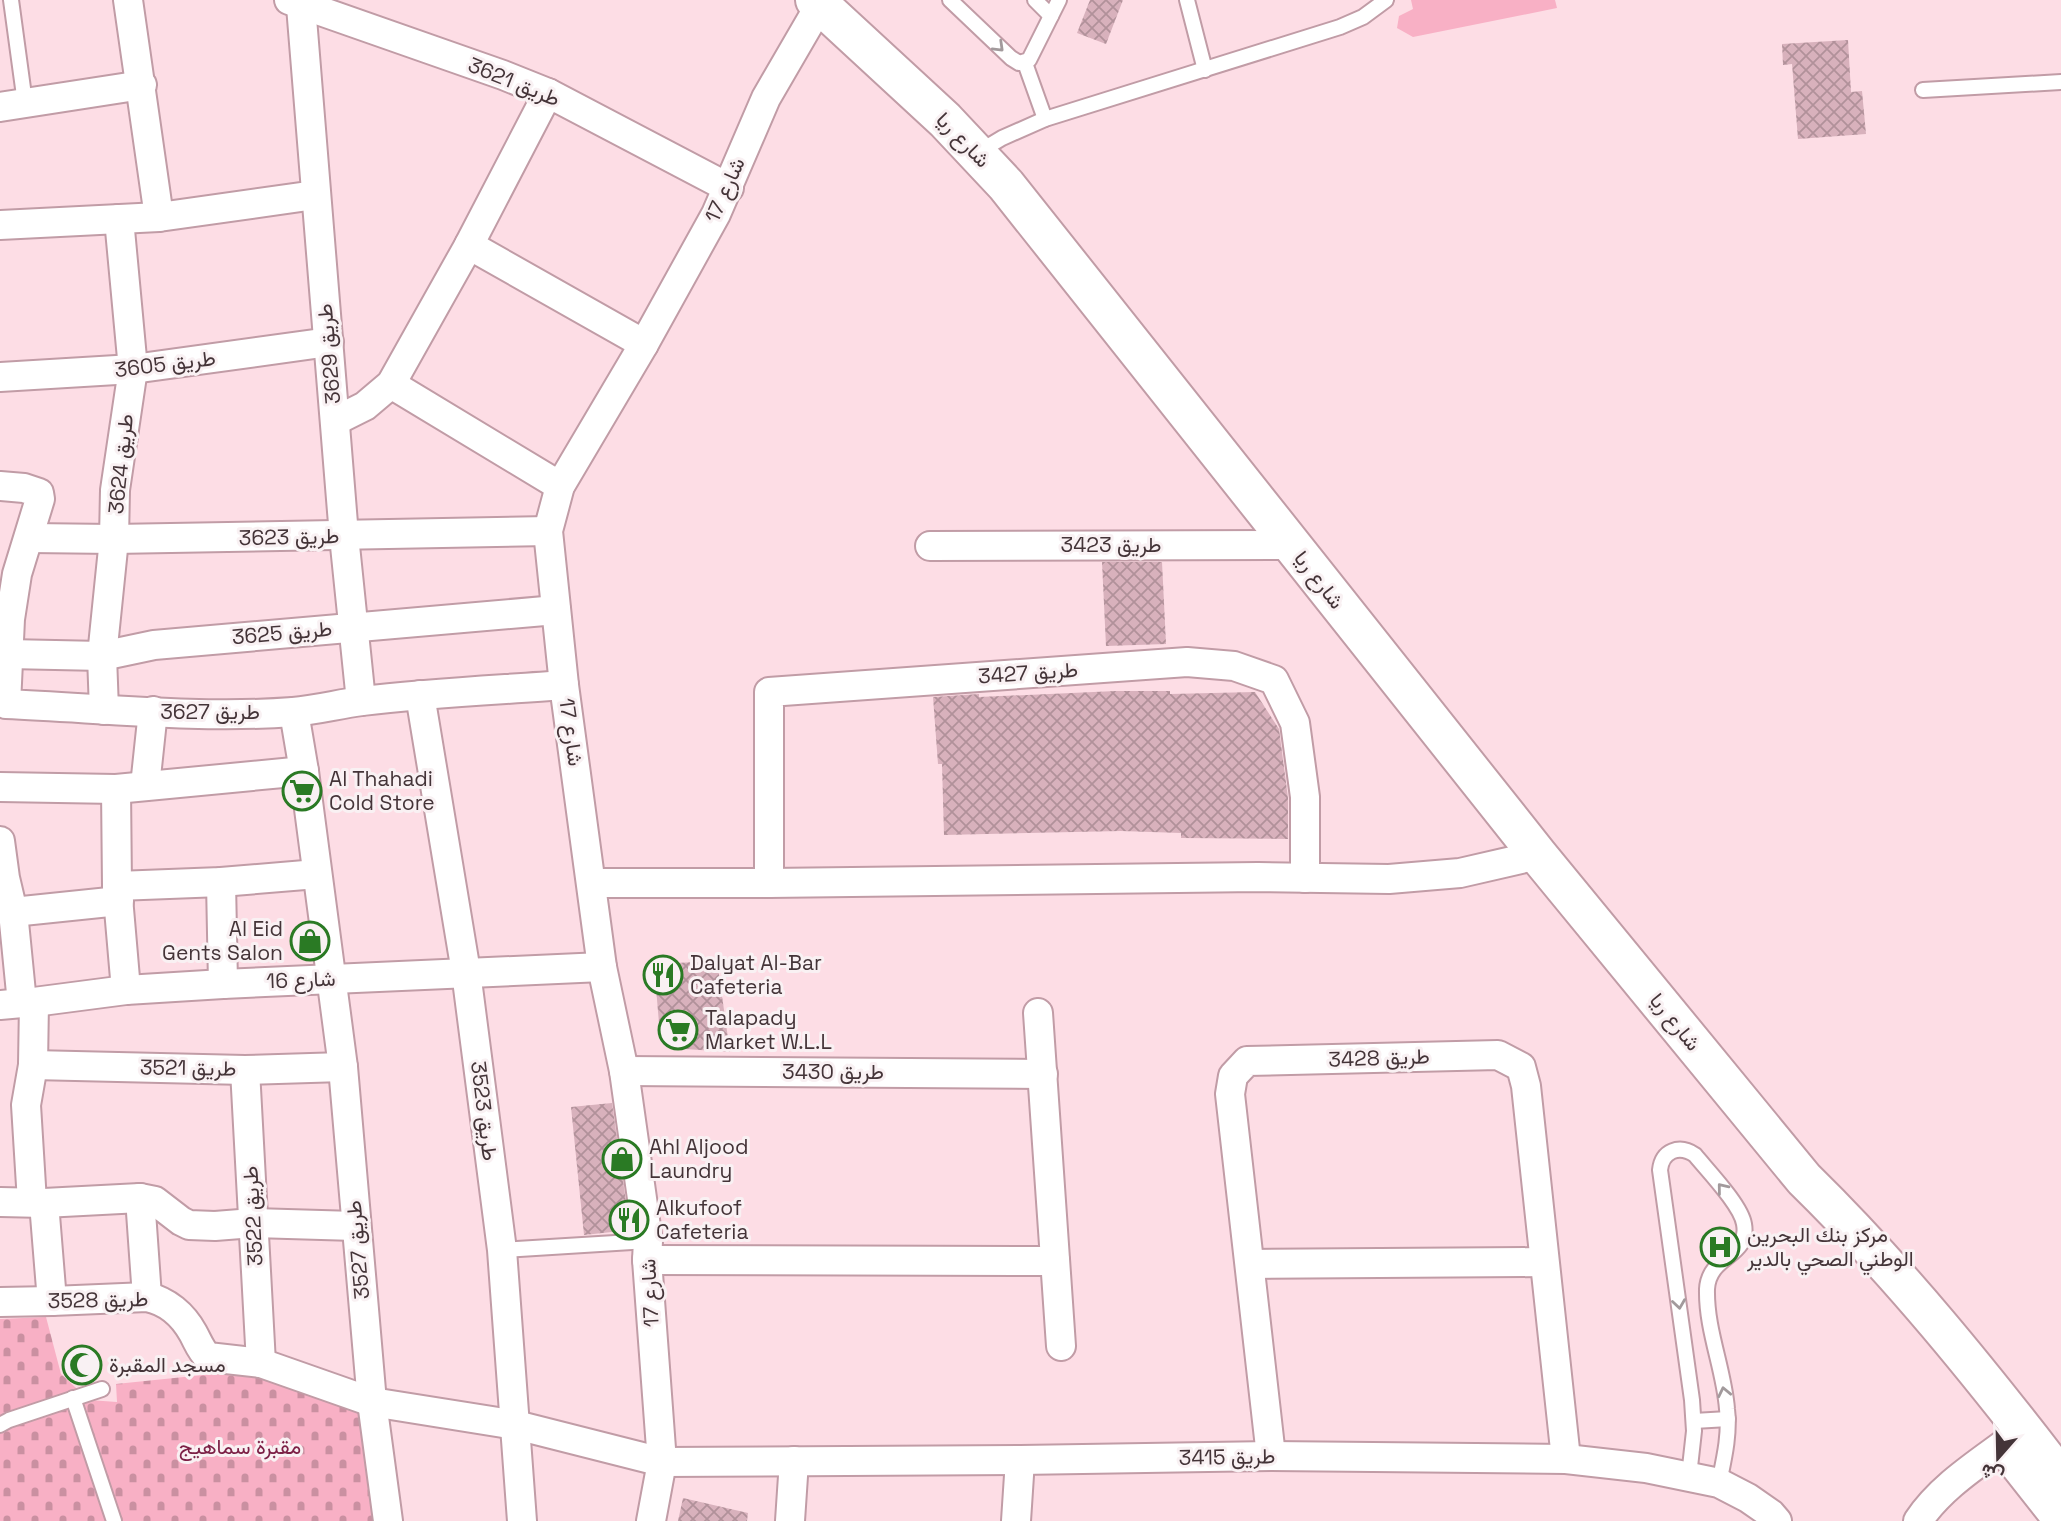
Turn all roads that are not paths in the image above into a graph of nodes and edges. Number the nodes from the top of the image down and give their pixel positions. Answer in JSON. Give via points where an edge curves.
{"nodes":[{"id":1,"x":11,"y":0,"type":"edge"},
{"id":2,"x":128,"y":0,"type":"edge"},
{"id":3,"x":950,"y":0,"type":"edge"},
{"id":4,"x":1034,"y":0,"type":"edge"},
{"id":5,"x":1059,"y":0,"type":"edge"},
{"id":6,"x":1187,"y":0,"type":"edge"},
{"id":7,"x":1386,"y":0,"type":"edge"},
{"id":8,"x":295,"y":3,"type":"edge"},
{"id":9,"x":817,"y":3,"type":"edge"},
{"id":10,"x":1051,"y":16,"type":"junction"},
{"id":11,"x":1025,"y":62,"type":"junction"},
{"id":12,"x":1205,"y":70,"type":"junction"},
{"id":13,"x":2061,"y":82,"type":"edge"},
{"id":14,"x":142,"y":85,"type":"junction"},
{"id":15,"x":1923,"y":89,"type":"dead end"},
{"id":16,"x":548,"y":93,"type":"junction"},
{"id":17,"x":12,"y":105,"type":"edge"},
{"id":18,"x":1045,"y":119,"type":"junction"},
{"id":19,"x":977,"y":153,"type":"junction"},
{"id":20,"x":729,"y":188,"type":"junction"},
{"id":21,"x":315,"y":195,"type":"junction"},
{"id":22,"x":159,"y":217,"type":"junction"},
{"id":23,"x":119,"y":219,"type":"junction"},
{"id":24,"x":0,"y":225,"type":"edge"},
{"id":25,"x":469,"y":245,"type":"junction"},
{"id":26,"x":329,"y":342,"type":"junction"},
{"id":27,"x":644,"y":344,"type":"junction"},
{"id":28,"x":133,"y":369,"type":"junction"},
{"id":29,"x":0,"y":377,"type":"edge"},
{"id":30,"x":391,"y":384,"type":"junction"},
{"id":31,"x":335,"y":421,"type":"junction"},
{"id":32,"x":0,"y":486,"type":"edge"},
{"id":33,"x":560,"y":486,"type":"junction"},
{"id":34,"x":548,"y":531,"type":"junction"},
{"id":35,"x":344,"y":536,"type":"junction"},
{"id":36,"x":30,"y":538,"type":"junction"},
{"id":37,"x":114,"y":539,"type":"junction"},
{"id":38,"x":1292,"y":545,"type":"junction"},
{"id":39,"x":930,"y":546,"type":"dead end"},
{"id":40,"x":556,"y":610,"type":"junction"},
{"id":41,"x":5,"y":619,"type":"edge"},
{"id":42,"x":354,"y":627,"type":"junction"},
{"id":43,"x":8,"y":654,"type":"junction"},
{"id":44,"x":102,"y":656,"type":"junction"},
{"id":45,"x":564,"y":685,"type":"junction"},
{"id":46,"x":420,"y":695,"type":"junction"},
{"id":47,"x":361,"y":701,"type":"junction"},
{"id":48,"x":3,"y":704,"type":"edge"},
{"id":49,"x":104,"y":710,"type":"junction"},
{"id":50,"x":153,"y":711,"type":"junction"},
{"id":51,"x":294,"y":712,"type":"junction"},
{"id":52,"x":304,"y":771,"type":"junction"},
{"id":53,"x":145,"y":786,"type":"junction"},
{"id":54,"x":0,"y":787,"type":"edge"},
{"id":55,"x":116,"y":789,"type":"junction"},
{"id":56,"x":0,"y":841,"type":"edge"},
{"id":57,"x":1538,"y":855,"type":"junction"},
{"id":58,"x":317,"y":874,"type":"junction"},
{"id":59,"x":2,"y":878,"type":"edge"},
{"id":60,"x":1305,"y":878,"type":"junction"},
{"id":61,"x":221,"y":882,"type":"junction"},
{"id":62,"x":592,"y":883,"type":"junction"},
{"id":63,"x":769,"y":883,"type":"junction"},
{"id":64,"x":118,"y":894,"type":"junction"},
{"id":65,"x":13,"y":912,"type":"junction"},
{"id":66,"x":603,"y":967,"type":"junction"},
{"id":67,"x":466,"y":972,"type":"junction"},
{"id":68,"x":330,"y":979,"type":"junction"},
{"id":69,"x":223,"y":984,"type":"junction"},
{"id":70,"x":127,"y":990,"type":"junction"},
{"id":71,"x":18,"y":1003,"type":"edge"},
{"id":72,"x":1038,"y":1013,"type":"dead end"},
{"id":73,"x":33,"y":1065,"type":"junction"},
{"id":74,"x":343,"y":1067,"type":"junction"},
{"id":75,"x":245,"y":1070,"type":"junction"},
{"id":76,"x":624,"y":1071,"type":"junction"},
{"id":77,"x":1042,"y":1074,"type":"junction"},
{"id":78,"x":13,"y":1105,"type":"edge"},
{"id":79,"x":140,"y":1198,"type":"junction"},
{"id":80,"x":0,"y":1202,"type":"edge"},
{"id":81,"x":38,"y":1202,"type":"junction"},
{"id":82,"x":253,"y":1223,"type":"junction"},
{"id":83,"x":355,"y":1226,"type":"junction"},
{"id":84,"x":502,"y":1250,"type":"junction"},
{"id":85,"x":648,"y":1251,"type":"junction"},
{"id":86,"x":1055,"y":1261,"type":"junction"},
{"id":87,"x":1544,"y":1262,"type":"junction"},
{"id":88,"x":1250,"y":1264,"type":"junction"},
{"id":89,"x":147,"y":1297,"type":"junction"},
{"id":90,"x":0,"y":1301,"type":"edge"},
{"id":91,"x":52,"y":1301,"type":"junction"},
{"id":92,"x":1061,"y":1346,"type":"dead end"},
{"id":93,"x":261,"y":1363,"type":"junction"},
{"id":94,"x":102,"y":1389,"type":"dead end"},
{"id":95,"x":73,"y":1398,"type":"junction"},
{"id":96,"x":372,"y":1402,"type":"junction"},
{"id":97,"x":1728,"y":1419,"type":"junction"},
{"id":98,"x":1694,"y":1421,"type":"junction"},
{"id":99,"x":0,"y":1424,"type":"edge"},
{"id":100,"x":516,"y":1425,"type":"junction"},
{"id":101,"x":2020,"y":1445,"type":"junction"},
{"id":102,"x":1270,"y":1457,"type":"junction"},
{"id":103,"x":1566,"y":1459,"type":"junction"},
{"id":104,"x":1020,"y":1460,"type":"junction"},
{"id":105,"x":794,"y":1461,"type":"junction"},
{"id":106,"x":662,"y":1462,"type":"junction"},
{"id":107,"x":1689,"y":1476,"type":"junction"},
{"id":108,"x":2061,"y":1478,"type":"edge"},
{"id":109,"x":1719,"y":1483,"type":"junction"},
{"id":110,"x":2061,"y":1517,"type":"edge"},
{"id":111,"x":114,"y":1521,"type":"edge"},
{"id":112,"x":388,"y":1521,"type":"edge"},
{"id":113,"x":522,"y":1521,"type":"edge"},
{"id":114,"x":652,"y":1521,"type":"edge"},
{"id":115,"x":790,"y":1521,"type":"edge"},
{"id":116,"x":1016,"y":1521,"type":"edge"},
{"id":117,"x":1777,"y":1521,"type":"edge"},
{"id":118,"x":1921,"y":1521,"type":"edge"}],
"edges":[{"from":1,"to":17,"type":"lane"},
{"from":2,"to":14,"type":"street"},
{"from":3,"to":11,"type":"lane","one_way":true,"via":[[1011,58]]},
{"from":4,"to":10,"type":"lane"},
{"from":5,"to":10,"type":"lane"},
{"from":6,"to":12,"type":"lane"},
{"from":7,"to":12,"type":"lane","via":[[1340,27]]},
{"from":8,"to":16,"type":"street","name":"طريق 3621"},
{"from":8,"to":21,"type":"street","name":"طريق 3629"},
{"from":9,"to":19,"type":"main road","name":"شارع ريا"},
{"from":9,"to":20,"type":"street","name":"شارع 17","via":[[766,98]]},
{"from":10,"to":11,"type":"lane"},
{"from":11,"to":18,"type":"lane"},
{"from":12,"to":18,"type":"lane"},
{"from":13,"to":15,"type":"lane"},
{"from":14,"to":17,"type":"street"},
{"from":14,"to":22,"type":"street"},
{"from":16,"to":20,"type":"street","name":"طريق 3621"},
{"from":16,"to":25,"type":"street"},
{"from":18,"to":19,"type":"lane"},
{"from":19,"to":38,"type":"main road","name":"شارع ريا"},
{"from":20,"to":27,"type":"street","name":"شارع 17"},
{"from":21,"to":22,"type":"street"},
{"from":21,"to":26,"type":"street","name":"طريق 3629"},
{"from":22,"to":23,"type":"street"},
{"from":23,"to":24,"type":"street"},
{"from":23,"to":28,"type":"street","name":"طريق 3624"},
{"from":25,"to":27,"type":"street"},
{"from":25,"to":30,"type":"street"},
{"from":26,"to":28,"type":"street","name":"طريق 3605"},
{"from":26,"to":31,"type":"street","name":"طريق 3629"},
{"from":27,"to":33,"type":"street","name":"شارع 17"},
{"from":28,"to":29,"type":"street","name":"طريق 3605"},
{"from":28,"to":37,"type":"street","name":"طريق 3624","via":[[116,489]]},
{"from":30,"to":31,"type":"street","via":[[365,406]]},
{"from":30,"to":33,"type":"street"},
{"from":31,"to":35,"type":"street","name":"طريق 3629"},
{"from":32,"to":36,"type":"street","via":[[39,493]]},
{"from":33,"to":34,"type":"street","name":"شارع 17"},
{"from":34,"to":35,"type":"street","name":"طريق 3623"},
{"from":34,"to":40,"type":"street","name":"شارع 17"},
{"from":35,"to":37,"type":"street","name":"طريق 3623"},
{"from":35,"to":42,"type":"street","name":"طريق 3629"},
{"from":36,"to":37,"type":"street","name":"طريق 3623"},
{"from":36,"to":41,"type":"street"},
{"from":37,"to":44,"type":"street","name":"طريق 3624"},
{"from":38,"to":39,"type":"street","name":"طريق 3423"},
{"from":38,"to":57,"type":"main road","name":"شارع ريا"},
{"from":40,"to":42,"type":"street","name":"طريق 3625"},
{"from":40,"to":45,"type":"street","name":"شارع 17"},
{"from":41,"to":43,"type":"street"},
{"from":42,"to":44,"type":"street","name":"طريق 3625","via":[[153,645]]},
{"from":42,"to":47,"type":"street","name":"طريق 3629"},
{"from":43,"to":44,"type":"street","name":"طريق 3625"},
{"from":43,"to":48,"type":"street"},
{"from":44,"to":49,"type":"street","name":"طريق 3624"},
{"from":45,"to":46,"type":"street","name":"طريق 3627"},
{"from":45,"to":62,"type":"street","name":"شارع 17"},
{"from":46,"to":47,"type":"street","name":"طريق 3627"},
{"from":46,"to":67,"type":"street"},
{"from":47,"to":51,"type":"street","name":"طريق 3627"},
{"from":48,"to":49,"type":"street","name":"طريق 3627"},
{"from":49,"to":50,"type":"street","name":"طريق 3627"},
{"from":50,"to":51,"type":"street","name":"طريق 3627"},
{"from":50,"to":53,"type":"street"},
{"from":51,"to":52,"type":"street"},
{"from":52,"to":53,"type":"street"},
{"from":52,"to":58,"type":"street"},
{"from":53,"to":55,"type":"street"},
{"from":54,"to":55,"type":"street"},
{"from":55,"to":64,"type":"street"},
{"from":56,"to":59,"type":"street"},
{"from":57,"to":60,"type":"street","via":[[1460,873],[1389,879]]},
{"from":57,"to":101,"type":"main road","name":"شارع ريا","via":[[1804,1179],[1890,1269]]},
{"from":58,"to":61,"type":"street"},
{"from":58,"to":68,"type":"street"},
{"from":59,"to":65,"type":"street"},
{"from":60,"to":63,"type":"street"},
{"from":60,"to":63,"type":"street","name":"طريق 3427","via":[[1306,797],[1295,723],[1274,680],[1234,666],[1187,662],[769,692]]},
{"from":61,"to":64,"type":"street"},
{"from":61,"to":69,"type":"street"},
{"from":62,"to":63,"type":"street"},
{"from":62,"to":66,"type":"street","name":"شارع 17"},
{"from":64,"to":65,"type":"street"},
{"from":64,"to":70,"type":"street"},
{"from":65,"to":71,"type":"street"},
{"from":66,"to":67,"type":"street","name":"شارع 16"},
{"from":66,"to":76,"type":"street","name":"شارع 17"},
{"from":67,"to":68,"type":"street","name":"شارع 16"},
{"from":67,"to":84,"type":"street","name":"طريق 3523"},
{"from":68,"to":69,"type":"street","name":"شارع 16"},
{"from":68,"to":74,"type":"street","name":"طريق 3527"},
{"from":69,"to":70,"type":"street","name":"شارع 16"},
{"from":70,"to":71,"type":"street","name":"شارع 16"},
{"from":71,"to":73,"type":"street"},
{"from":72,"to":77,"type":"street"},
{"from":73,"to":75,"type":"street","name":"طريق 3521"},
{"from":73,"to":78,"type":"street"},
{"from":74,"to":75,"type":"street","name":"طريق 3521"},
{"from":74,"to":83,"type":"street","name":"طريق 3527"},
{"from":75,"to":82,"type":"street","name":"طريق 3522"},
{"from":76,"to":77,"type":"street","name":"طريق 3430"},
{"from":76,"to":85,"type":"street","name":"شارع 17"},
{"from":77,"to":86,"type":"street"},
{"from":78,"to":81,"type":"street"},
{"from":79,"to":81,"type":"street"},
{"from":79,"to":82,"type":"street","via":[[155,1201],[189,1225]]},
{"from":79,"to":89,"type":"street"},
{"from":80,"to":81,"type":"street"},
{"from":81,"to":91,"type":"street"},
{"from":82,"to":83,"type":"street"},
{"from":82,"to":93,"type":"street","name":"طريق 3522"},
{"from":83,"to":96,"type":"street","name":"طريق 3527"},
{"from":84,"to":85,"type":"lane"},
{"from":84,"to":100,"type":"street","name":"طريق 3523"},
{"from":85,"to":86,"type":"street"},
{"from":85,"to":106,"type":"street","name":"شارع 17"},
{"from":86,"to":92,"type":"street"},
{"from":87,"to":88,"type":"street"},
{"from":87,"to":88,"type":"street","name":"طريق 3428","via":[[1526,1086],[1521,1067],[1498,1055],[1247,1061],[1233,1076],[1230,1094]]},
{"from":87,"to":103,"type":"street","name":"طريق 3428"},
{"from":88,"to":102,"type":"street","name":"طريق 3428"},
{"from":89,"to":91,"type":"street","name":"طريق 3528"},
{"from":89,"to":93,"type":"street","name":"طريق 3528","via":[[171,1306],[208,1357]]},
{"from":90,"to":91,"type":"street","name":"طريق 3528"},
{"from":93,"to":96,"type":"street","name":"طريق 3528"},
{"from":94,"to":95,"type":"lane"},
{"from":95,"to":99,"type":"lane"},
{"from":95,"to":111,"type":"lane"},
{"from":96,"to":100,"type":"street","name":"طريق 3528"},
{"from":96,"to":112,"type":"street","name":"طريق 3527"},
{"from":97,"to":98,"type":"lane"},
{"from":97,"to":98,"type":"lane","one_way":true,"via":[[1707,1285],[1717,1264],[1741,1244],[1744,1220],[1695,1155],[1680,1149],[1665,1156],[1660,1170]]},
{"from":97,"to":109,"type":"lane"},
{"from":98,"to":107,"type":"lane"},
{"from":100,"to":106,"type":"street","name":"طريق 3415"},
{"from":100,"to":113,"type":"street","name":"طريق 3523"},
{"from":101,"to":108,"type":"main road","name":"شارع ريا"},
{"from":101,"to":110,"type":"main road","name":"شارع ريا"},
{"from":101,"to":118,"type":"street","via":[[1945,1489]]},
{"from":102,"to":103,"type":"street","name":"طريق 3415"},
{"from":102,"to":104,"type":"street","name":"طريق 3415"},
{"from":103,"to":107,"type":"street","name":"طريق 3415"},
{"from":104,"to":105,"type":"street","name":"طريق 3415"},
{"from":104,"to":116,"type":"street"},
{"from":105,"to":106,"type":"street","name":"طريق 3415"},
{"from":105,"to":115,"type":"street"},
{"from":106,"to":114,"type":"street","name":"شارع 17"},
{"from":107,"to":109,"type":"street","name":"طريق 3415"},
{"from":109,"to":117,"type":"street","name":"طريق 3415"}]}
